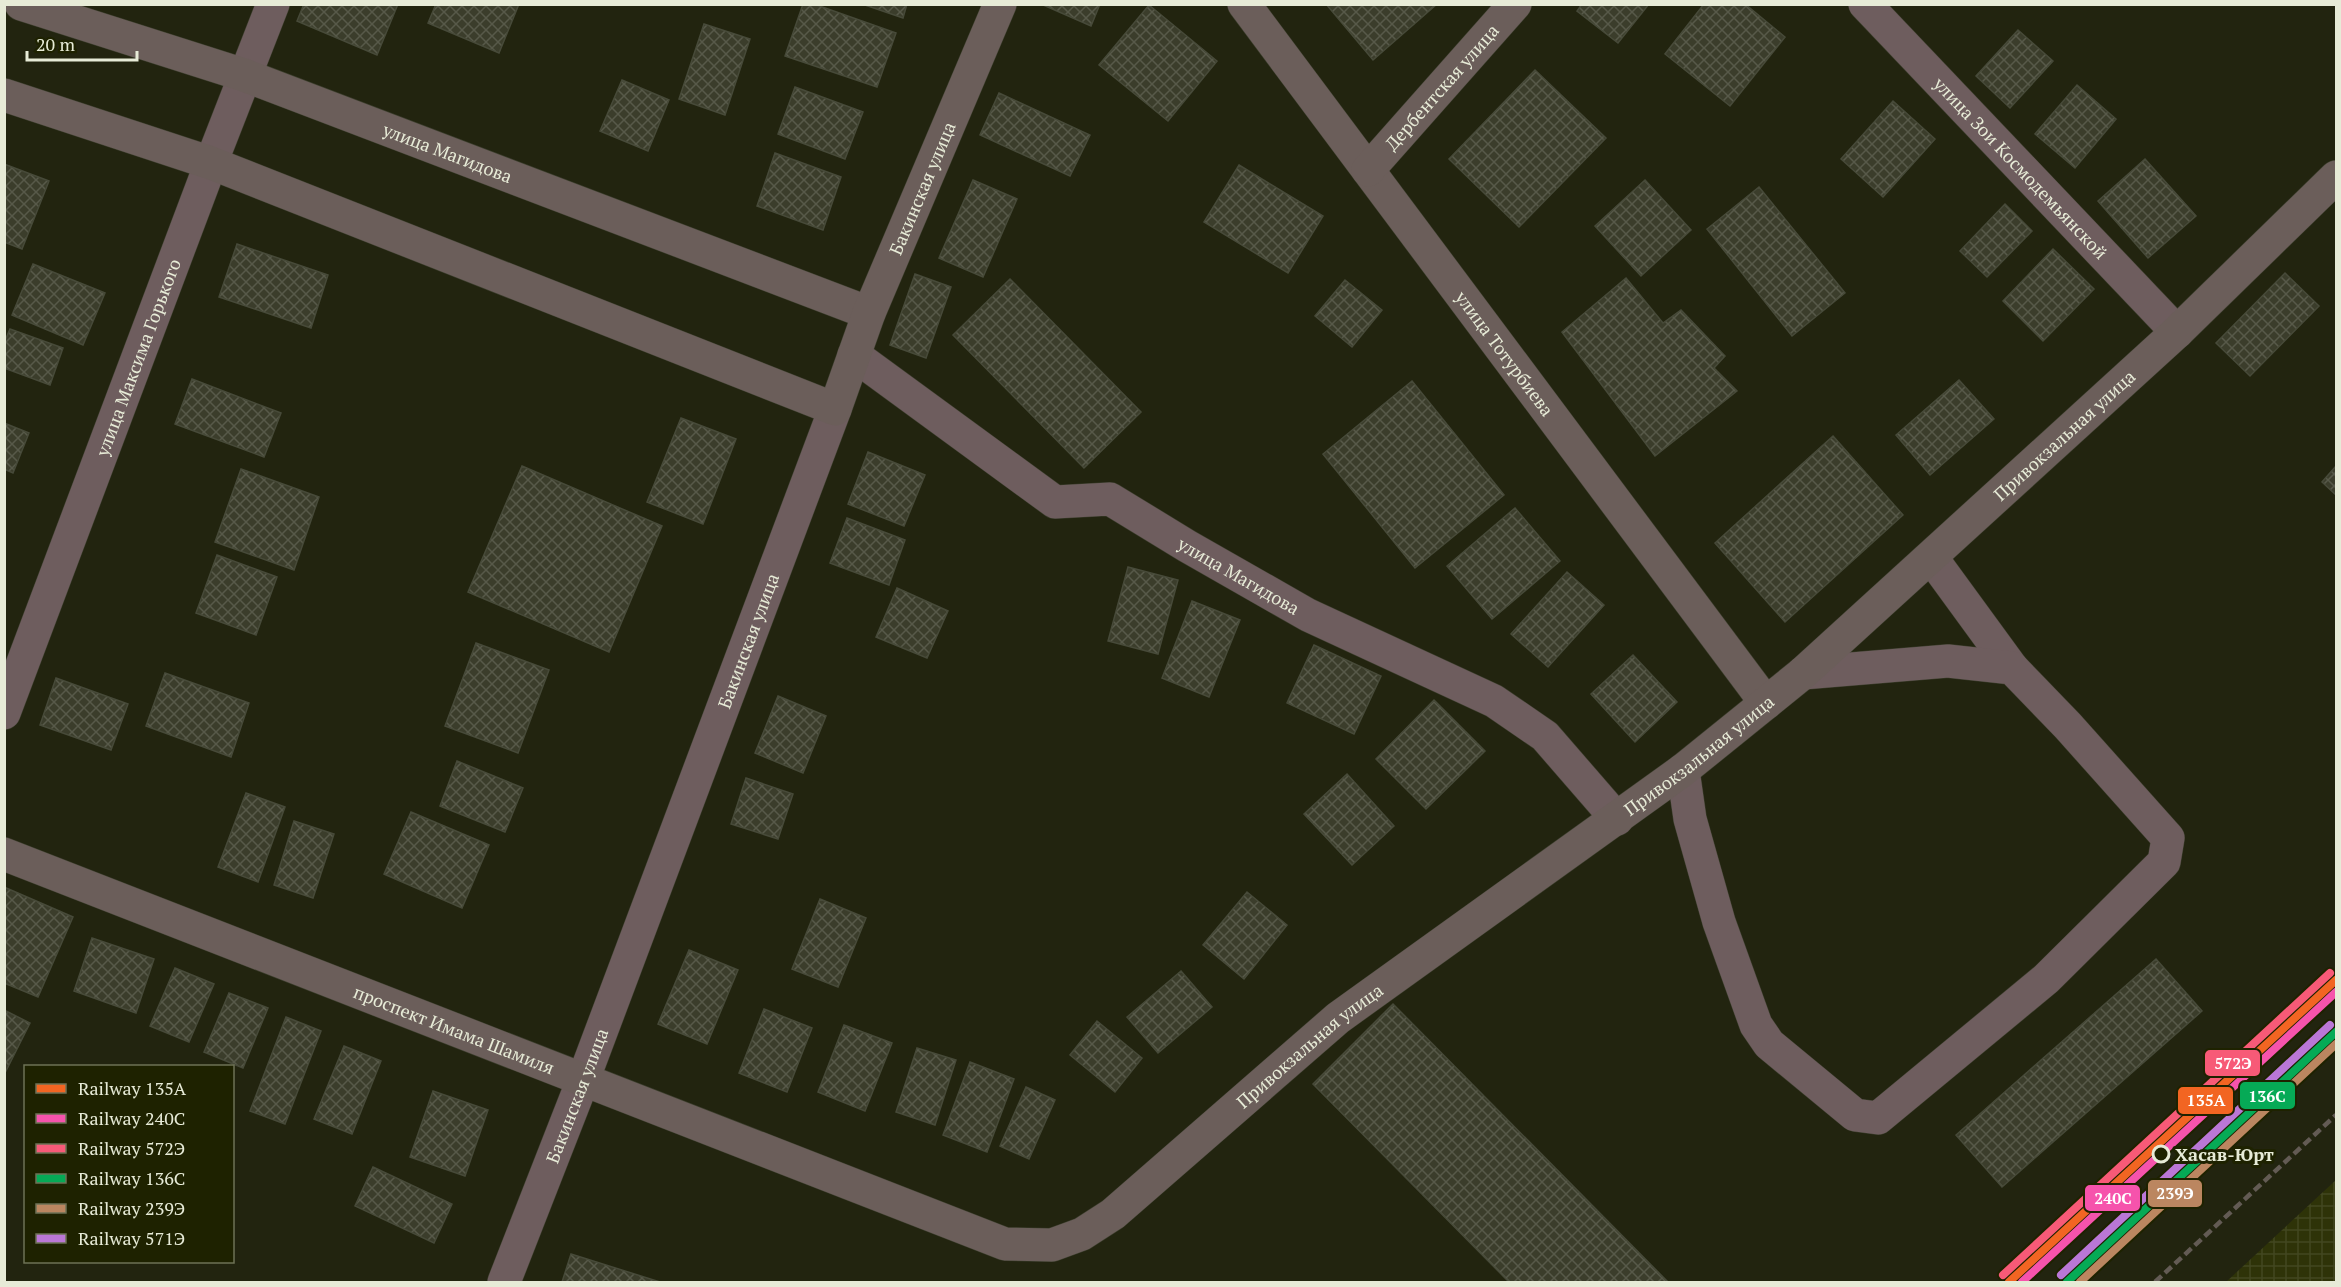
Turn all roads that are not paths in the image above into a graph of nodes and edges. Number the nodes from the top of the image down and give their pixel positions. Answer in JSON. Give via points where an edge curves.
{"nodes":[{"id":1,"x":21,"y":4,"type":"edge"},
{"id":2,"x":273,"y":4,"type":"edge"},
{"id":3,"x":1000,"y":4,"type":"edge"},
{"id":4,"x":1244,"y":4,"type":"edge"},
{"id":5,"x":1515,"y":4,"type":"edge"},
{"id":6,"x":1865,"y":4,"type":"edge"},
{"id":7,"x":244,"y":75,"type":"junction"},
{"id":8,"x":4,"y":95,"type":"edge"},
{"id":9,"x":211,"y":163,"type":"junction"},
{"id":10,"x":1368,"y":170,"type":"junction"},
{"id":11,"x":2337,"y":177,"type":"edge"},
{"id":12,"x":869,"y":313,"type":"junction"},
{"id":13,"x":2178,"y":332,"type":"junction"},
{"id":14,"x":854,"y":355,"type":"junction"},
{"id":15,"x":835,"y":409,"type":"junction"},
{"id":16,"x":1931,"y":556,"type":"junction"},
{"id":17,"x":2012,"y":668,"type":"junction"},
{"id":18,"x":1803,"y":673,"type":"junction"},
{"id":19,"x":1766,"y":703,"type":"junction"},
{"id":20,"x":4,"y":713,"type":"edge"},
{"id":21,"x":1683,"y":770,"type":"junction"},
{"id":22,"x":1617,"y":819,"type":"junction"},
{"id":23,"x":4,"y":854,"type":"edge"},
{"id":24,"x":583,"y":1080,"type":"junction"},
{"id":25,"x":1005,"y":1244,"type":"joint"},
{"id":26,"x":504,"y":1282,"type":"edge"}],
"edges":[{"from":1,"to":7,"type":"main road","name":"улица Магидова"},
{"from":2,"to":7,"type":"street","name":"улица Максима Горького"},
{"from":3,"to":12,"type":"main road","name":"Бакинская улица"},
{"from":4,"to":10,"type":"main road","name":"улица Тотурбиева"},
{"from":5,"to":10,"type":"main road","name":"Дербентская улица"},
{"from":6,"to":13,"type":"street","name":"улица Зои Космодемьянской"},
{"from":7,"to":9,"type":"street","name":"улица Максима Горького"},
{"from":7,"to":12,"type":"main road","name":"улица Магидова"},
{"from":8,"to":9,"type":"main road"},
{"from":9,"to":15,"type":"main road"},
{"from":9,"to":20,"type":"street","name":"улица Максима Горького"},
{"from":10,"to":19,"type":"main road","name":"улица Тотурбиева"},
{"from":11,"to":13,"type":"main road","name":"Привокзальная улица"},
{"from":12,"to":14,"type":"main road","name":"Бакинская улица"},
{"from":13,"to":16,"type":"main road","name":"Привокзальная улица"},
{"from":14,"to":15,"type":"main road","name":"Бакинская улица"},
{"from":14,"to":22,"type":"street","name":"улица Магидова","via":[[1055,502],[1110,499],[1308,615],[1494,701],[1545,736]]},
{"from":15,"to":24,"type":"street","name":"Бакинская улица"},
{"from":16,"to":17,"type":"street"},
{"from":16,"to":18,"type":"main road","name":"Привокзальная улица"},
{"from":17,"to":18,"type":"street","via":[[1948,660]]},
{"from":17,"to":21,"type":"street","via":[[2168,838],[2164,862],[2046,979],[1878,1118],[1855,1114],[1768,1044],[1756,1024],[1719,922],[1690,819]]},
{"from":18,"to":19,"type":"main road","name":"Привокзальная улица"},
{"from":19,"to":21,"type":"main road","name":"Привокзальная улица"},
{"from":21,"to":22,"type":"main road","name":"Привокзальная улица"},
{"from":22,"to":25,"type":"main road","name":"Привокзальная улица","via":[[1338,1018],[1113,1214],[1082,1234],[1052,1245]]},
{"from":23,"to":24,"type":"main road","name":"проспект Имама Шамиля"},
{"from":24,"to":25,"type":"main road","name":"проспект Имама Шамиля"},
{"from":24,"to":26,"type":"street","name":"Бакинская улица"}]}
